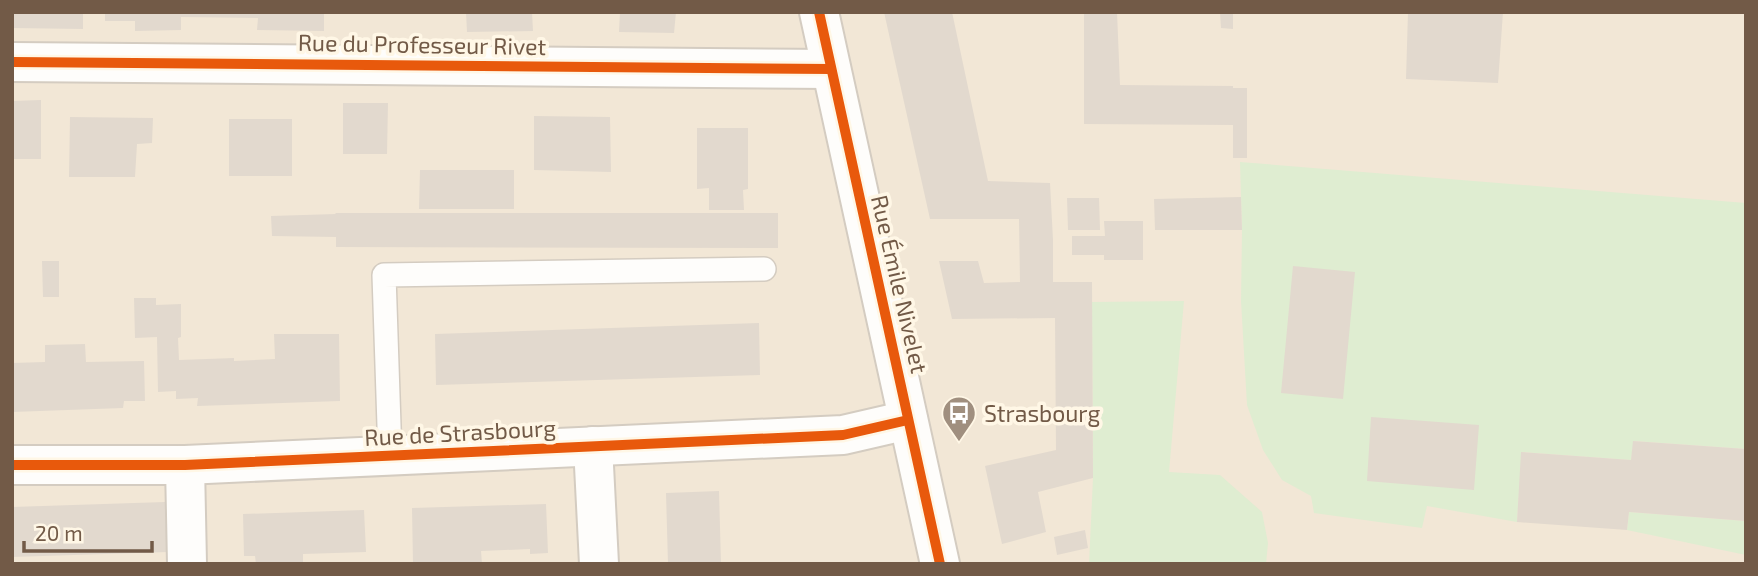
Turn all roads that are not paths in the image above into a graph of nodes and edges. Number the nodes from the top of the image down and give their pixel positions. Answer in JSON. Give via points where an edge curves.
{"nodes":[{"id":1,"x":819,"y":12,"type":"edge"},
{"id":2,"x":12,"y":62,"type":"edge"},
{"id":3,"x":831,"y":69,"type":"junction"},
{"id":4,"x":764,"y":269,"type":"dead end"},
{"id":5,"x":908,"y":419,"type":"junction"},
{"id":6,"x":593,"y":446,"type":"junction"},
{"id":7,"x":390,"y":456,"type":"junction"},
{"id":8,"x":12,"y":465,"type":"edge"},
{"id":9,"x":185,"y":465,"type":"junction"},
{"id":10,"x":187,"y":564,"type":"edge"},
{"id":11,"x":599,"y":564,"type":"edge"},
{"id":12,"x":940,"y":564,"type":"edge"}],
"edges":[{"from":1,"to":3,"type":"street","name":"Rue Émile Nivelet"},
{"from":2,"to":3,"type":"street","name":"Rue du Professeur Rivet"},
{"from":3,"to":5,"type":"street","name":"Rue Émile Nivelet"},
{"from":4,"to":7,"type":"lane","via":[[384,275]]},
{"from":5,"to":6,"type":"street","name":"Rue de Strasbourg","via":[[843,435]]},
{"from":5,"to":12,"type":"street","name":"Rue Émile Nivelet"},
{"from":6,"to":7,"type":"street","name":"Rue de Strasbourg"},
{"from":6,"to":11,"type":"street"},
{"from":7,"to":9,"type":"street","name":"Rue de Strasbourg"},
{"from":8,"to":9,"type":"street","name":"Rue de Strasbourg"},
{"from":9,"to":10,"type":"street"}]}
